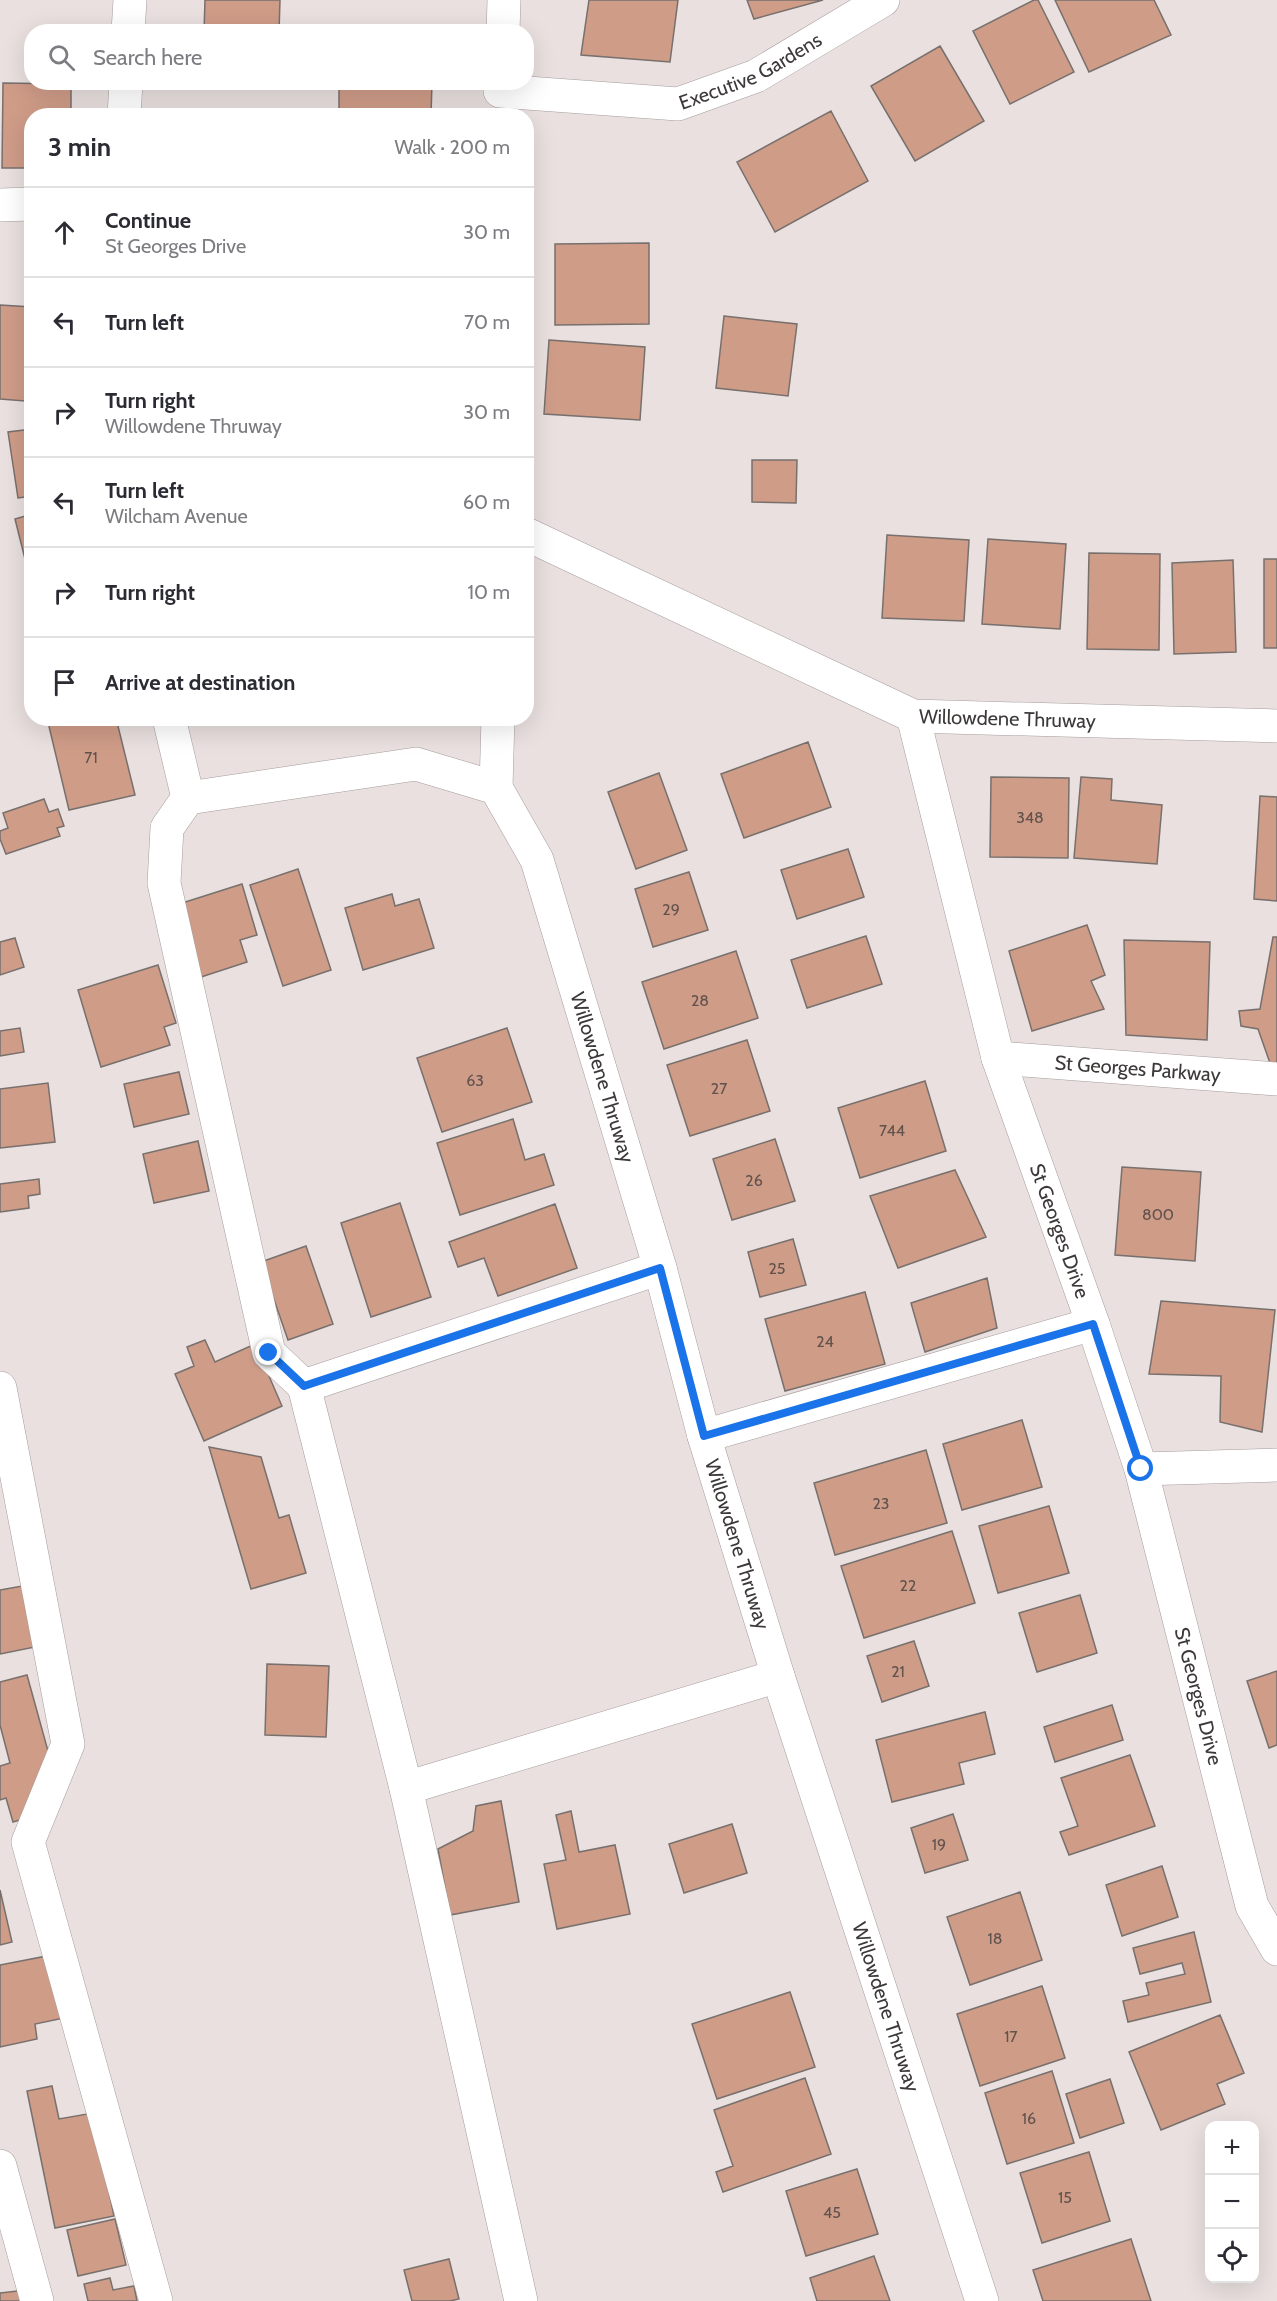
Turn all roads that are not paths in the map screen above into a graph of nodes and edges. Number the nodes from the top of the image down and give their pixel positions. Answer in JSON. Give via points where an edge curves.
{"nodes":[{"id":1,"x":130,"y":0,"type":"edge"},
{"id":2,"x":504,"y":0,"type":"edge"},
{"id":3,"x":883,"y":0,"type":"edge"},
{"id":4,"x":128,"y":24,"type":"edge"},
{"id":5,"x":502,"y":24,"type":"edge"},
{"id":6,"x":126,"y":90,"type":"edge"},
{"id":7,"x":500,"y":96,"type":"edge"},
{"id":8,"x":124,"y":108,"type":"edge"},
{"id":9,"x":24,"y":204,"type":"edge"},
{"id":10,"x":0,"y":205,"type":"edge"},
{"id":11,"x":534,"y":538,"type":"edge"},
{"id":12,"x":912,"y":716,"type":"junction"},
{"id":13,"x":171,"y":726,"type":"edge"},
{"id":14,"x":498,"y":726,"type":"edge"},
{"id":15,"x":1277,"y":726,"type":"edge"},
{"id":16,"x":496,"y":788,"type":"junction"},
{"id":17,"x":188,"y":798,"type":"junction"},
{"id":18,"x":998,"y":1058,"type":"junction"},
{"id":19,"x":1277,"y":1079,"type":"edge"},
{"id":20,"x":660,"y":1268,"type":"junction"},
{"id":21,"x":1093,"y":1324,"type":"junction"},
{"id":22,"x":304,"y":1386,"type":"junction"},
{"id":23,"x":0,"y":1388,"type":"edge"},
{"id":24,"x":704,"y":1436,"type":"junction"},
{"id":25,"x":1277,"y":1465,"type":"edge"},
{"id":26,"x":1141,"y":1469,"type":"junction"},
{"id":27,"x":778,"y":1676,"type":"junction"},
{"id":28,"x":406,"y":1788,"type":"junction"},
{"id":29,"x":1277,"y":1949,"type":"edge"},
{"id":30,"x":0,"y":2166,"type":"edge"},
{"id":31,"x":36,"y":2301,"type":"edge"},
{"id":32,"x":156,"y":2301,"type":"edge"},
{"id":33,"x":521,"y":2301,"type":"edge"},
{"id":34,"x":982,"y":2301,"type":"edge"}],
"edges":[{"from":1,"to":4,"type":"street"},
{"from":2,"to":5,"type":"street"},
{"from":3,"to":7,"type":"street","name":"Executive Gardens","via":[[756,76],[678,104]]},
{"from":6,"to":8,"type":"street"},
{"from":9,"to":10,"type":"street"},
{"from":11,"to":12,"type":"street","name":"Willowdene Thruway"},
{"from":12,"to":15,"type":"street","name":"Willowdene Thruway"},
{"from":12,"to":18,"type":"street","name":"St Georges Drive"},
{"from":13,"to":17,"type":"street"},
{"from":14,"to":16,"type":"street"},
{"from":16,"to":17,"type":"street","via":[[416,764]]},
{"from":16,"to":20,"type":"street","name":"Willowdene Thruway","via":[[537,860]]},
{"from":17,"to":22,"type":"street","via":[[167,828],[164,883],[269,1353]]},
{"from":18,"to":19,"type":"street","name":"St Georges Parkway"},
{"from":18,"to":21,"type":"street","name":"St Georges Drive"},
{"from":20,"to":22,"type":"street"},
{"from":20,"to":24,"type":"street","name":"Willowdene Thruway"},
{"from":21,"to":24,"type":"street"},
{"from":21,"to":26,"type":"street","name":"St Georges Drive"},
{"from":22,"to":28,"type":"street"},
{"from":23,"to":32,"type":"street","via":[[68,1744],[28,1842]]},
{"from":24,"to":27,"type":"street","name":"Willowdene Thruway"},
{"from":25,"to":26,"type":"street"},
{"from":26,"to":29,"type":"street","name":"St Georges Drive","via":[[1252,1906]]},
{"from":27,"to":28,"type":"street"},
{"from":27,"to":34,"type":"street","name":"Willowdene Thruway"},
{"from":28,"to":33,"type":"street"},
{"from":30,"to":31,"type":"street"}]}
